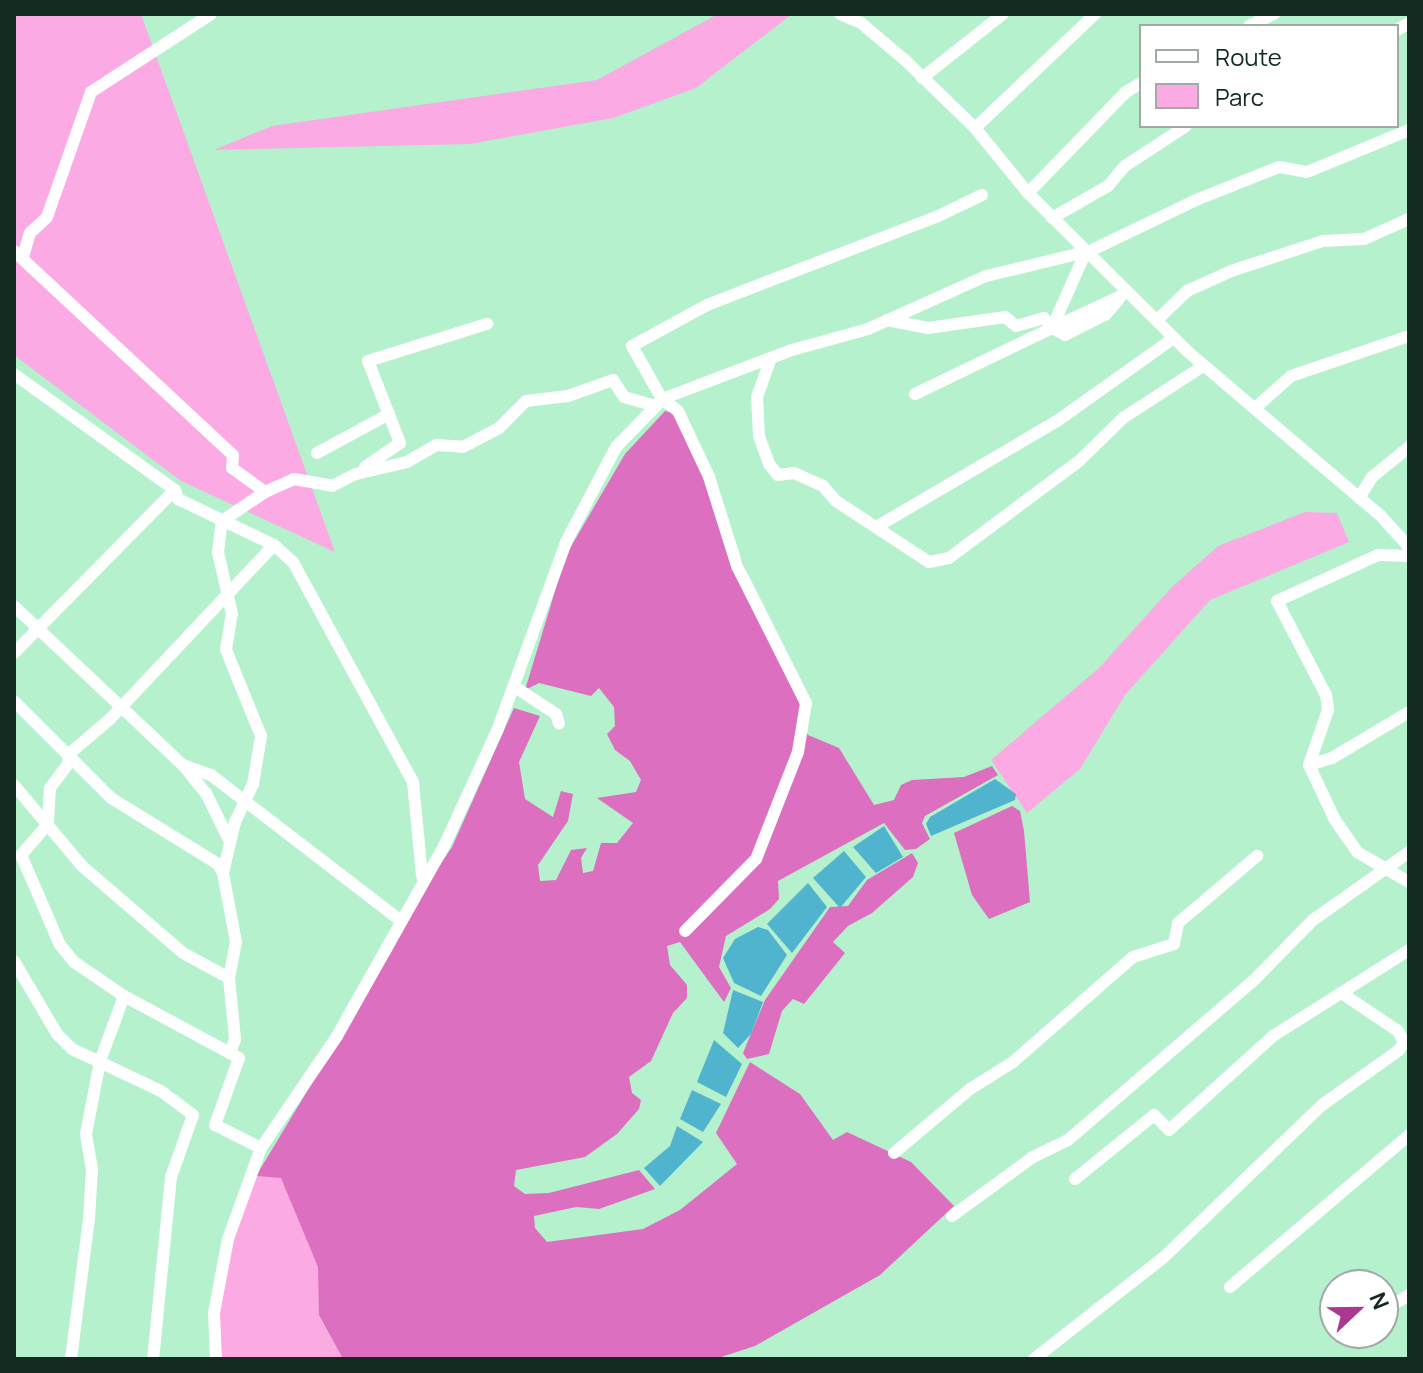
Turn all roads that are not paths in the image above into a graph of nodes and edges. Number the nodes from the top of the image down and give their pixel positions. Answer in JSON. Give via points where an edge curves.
{"nodes":[{"id":1,"x":211,"y":14,"type":"edge"},
{"id":2,"x":840,"y":14,"type":"edge"},
{"id":3,"x":1003,"y":14,"type":"edge"},
{"id":4,"x":1095,"y":14,"type":"edge"},
{"id":5,"x":1274,"y":14,"type":"edge"},
{"id":6,"x":1253,"y":24,"type":"edge"},
{"id":7,"x":922,"y":78,"type":"junction"},
{"id":8,"x":1139,"y":84,"type":"edge"},
{"id":9,"x":975,"y":128,"type":"junction"},
{"id":10,"x":1183,"y":128,"type":"edge"},
{"id":11,"x":1409,"y":130,"type":"edge"},
{"id":12,"x":1028,"y":193,"type":"junction"},
{"id":13,"x":982,"y":195,"type":"dead end"},
{"id":14,"x":1052,"y":218,"type":"junction"},
{"id":15,"x":1409,"y":219,"type":"edge"},
{"id":16,"x":1085,"y":251,"type":"junction"},
{"id":17,"x":19,"y":254,"type":"edge"},
{"id":18,"x":1127,"y":296,"type":"junction"},
{"id":19,"x":887,"y":320,"type":"junction"},
{"id":20,"x":1157,"y":320,"type":"junction"},
{"id":21,"x":487,"y":324,"type":"dead end"},
{"id":22,"x":1052,"y":328,"type":"junction"},
{"id":23,"x":1409,"y":336,"type":"edge"},
{"id":24,"x":1174,"y":338,"type":"junction"},
{"id":25,"x":771,"y":358,"type":"junction"},
{"id":26,"x":1203,"y":366,"type":"junction"},
{"id":27,"x":14,"y":374,"type":"edge"},
{"id":28,"x":915,"y":394,"type":"dead end"},
{"id":29,"x":659,"y":402,"type":"junction"},
{"id":30,"x":1255,"y":408,"type":"junction"},
{"id":31,"x":389,"y":414,"type":"junction"},
{"id":32,"x":1409,"y":447,"type":"edge"},
{"id":33,"x":317,"y":453,"type":"dead end"},
{"id":34,"x":356,"y":474,"type":"junction"},
{"id":35,"x":175,"y":490,"type":"junction"},
{"id":36,"x":265,"y":492,"type":"junction"},
{"id":37,"x":1359,"y":498,"type":"junction"},
{"id":38,"x":222,"y":521,"type":"junction"},
{"id":39,"x":878,"y":526,"type":"junction"},
{"id":40,"x":274,"y":545,"type":"junction"},
{"id":41,"x":1409,"y":547,"type":"edge"},
{"id":42,"x":1409,"y":556,"type":"edge"},
{"id":43,"x":226,"y":593,"type":"junction"},
{"id":44,"x":14,"y":606,"type":"edge"},
{"id":45,"x":40,"y":630,"type":"junction"},
{"id":46,"x":14,"y":653,"type":"edge"},
{"id":47,"x":515,"y":687,"type":"junction"},
{"id":48,"x":14,"y":701,"type":"edge"},
{"id":49,"x":121,"y":705,"type":"junction"},
{"id":50,"x":1409,"y":712,"type":"edge"},
{"id":51,"x":559,"y":724,"type":"dead end"},
{"id":52,"x":69,"y":754,"type":"junction"},
{"id":53,"x":183,"y":765,"type":"junction"},
{"id":54,"x":1309,"y":765,"type":"junction"},
{"id":55,"x":14,"y":785,"type":"edge"},
{"id":56,"x":244,"y":803,"type":"junction"},
{"id":57,"x":48,"y":824,"type":"junction"},
{"id":58,"x":230,"y":842,"type":"junction"},
{"id":59,"x":1409,"y":852,"type":"edge"},
{"id":60,"x":1257,"y":856,"type":"dead end"},
{"id":61,"x":1384,"y":866,"type":"junction"},
{"id":62,"x":223,"y":873,"type":"junction"},
{"id":63,"x":422,"y":876,"type":"junction"},
{"id":64,"x":1409,"y":882,"type":"edge"},
{"id":65,"x":400,"y":920,"type":"junction"},
{"id":66,"x":685,"y":931,"type":"dead end"},
{"id":67,"x":1409,"y":950,"type":"edge"},
{"id":68,"x":14,"y":961,"type":"edge"},
{"id":69,"x":229,"y":978,"type":"junction"},
{"id":70,"x":1343,"y":994,"type":"junction"},
{"id":71,"x":124,"y":996,"type":"junction"},
{"id":72,"x":1405,"y":1044,"type":"edge"},
{"id":73,"x":230,"y":1053,"type":"junction"},
{"id":74,"x":100,"y":1061,"type":"junction"},
{"id":75,"x":193,"y":1115,"type":"junction"},
{"id":76,"x":215,"y":1125,"type":"junction"},
{"id":77,"x":1409,"y":1135,"type":"edge"},
{"id":78,"x":261,"y":1148,"type":"junction"},
{"id":79,"x":894,"y":1153,"type":"dead end"},
{"id":80,"x":1075,"y":1179,"type":"dead end"},
{"id":81,"x":952,"y":1216,"type":"dead end"},
{"id":82,"x":1230,"y":1287,"type":"dead end"},
{"id":83,"x":71,"y":1359,"type":"edge"},
{"id":84,"x":153,"y":1359,"type":"edge"},
{"id":85,"x":216,"y":1359,"type":"edge"},
{"id":86,"x":1034,"y":1359,"type":"edge"}],
"edges":[{"from":1,"to":17,"type":"street","via":[[91,92],[47,217]]},
{"from":2,"to":7,"type":"street","via":[[861,23]]},
{"from":3,"to":7,"type":"street"},
{"from":4,"to":9,"type":"street"},
{"from":5,"to":6,"type":"street"},
{"from":7,"to":9,"type":"street"},
{"from":8,"to":12,"type":"street"},
{"from":9,"to":12,"type":"street"},
{"from":10,"to":14,"type":"street","via":[[1125,166],[1108,186]]},
{"from":11,"to":16,"type":"street","via":[[1307,172],[1279,167]]},
{"from":12,"to":14,"type":"street"},
{"from":13,"to":29,"type":"street","via":[[748,287],[634,341]]},
{"from":14,"to":16,"type":"street"},
{"from":15,"to":20,"type":"street","via":[[1364,239],[1323,241],[1231,271],[1187,291]]},
{"from":16,"to":18,"type":"street"},
{"from":16,"to":19,"type":"street","via":[[986,276]]},
{"from":16,"to":22,"type":"street"},
{"from":17,"to":36,"type":"street","via":[[233,455],[232,468]]},
{"from":18,"to":20,"type":"street"},
{"from":18,"to":22,"type":"street"},
{"from":19,"to":22,"type":"street","via":[[928,328],[1005,317],[1016,326],[1044,318]]},
{"from":19,"to":25,"type":"street"},
{"from":20,"to":24,"type":"street"},
{"from":21,"to":31,"type":"street","via":[[368,361]]},
{"from":22,"to":28,"type":"street"},
{"from":23,"to":30,"type":"street","via":[[1291,376]]},
{"from":24,"to":26,"type":"street"},
{"from":24,"to":39,"type":"street","via":[[1057,421]]},
{"from":25,"to":29,"type":"street"},
{"from":25,"to":39,"type":"street","via":[[757,397],[759,436],[769,464],[778,475],[794,473],[823,486],[836,501]]},
{"from":26,"to":30,"type":"street"},
{"from":26,"to":39,"type":"street","via":[[1123,418],[1079,461],[949,558],[929,562]]},
{"from":27,"to":35,"type":"street"},
{"from":29,"to":34,"type":"street","via":[[624,397],[613,380],[568,396],[544,395],[526,401],[499,428],[467,446],[437,445],[407,462]]},
{"from":29,"to":47,"type":"street","via":[[616,447],[593,486],[553,569]]},
{"from":29,"to":66,"type":"street","via":[[678,411],[692,438],[737,566],[806,703],[798,752],[756,859]]},
{"from":30,"to":37,"type":"street"},
{"from":31,"to":33,"type":"street"},
{"from":31,"to":34,"type":"street","via":[[399,446]]},
{"from":32,"to":37,"type":"street","via":[[1372,477]]},
{"from":34,"to":36,"type":"street","via":[[329,487],[294,479]]},
{"from":35,"to":38,"type":"street","via":[[178,499]]},
{"from":35,"to":45,"type":"street"},
{"from":36,"to":38,"type":"street"},
{"from":37,"to":41,"type":"street"},
{"from":38,"to":40,"type":"street"},
{"from":38,"to":43,"type":"street","via":[[218,552]]},
{"from":40,"to":43,"type":"street"},
{"from":40,"to":63,"type":"street","via":[[300,572],[413,782]]},
{"from":42,"to":54,"type":"street","via":[[1378,555],[1278,598],[1282,620],[1326,695],[1328,710]]},
{"from":43,"to":49,"type":"street"},
{"from":43,"to":56,"type":"street","via":[[232,614],[226,650],[260,731],[253,784]]},
{"from":44,"to":45,"type":"street"},
{"from":45,"to":46,"type":"street"},
{"from":45,"to":49,"type":"street"},
{"from":47,"to":51,"type":"street","via":[[556,714]]},
{"from":47,"to":63,"type":"street","via":[[445,844]]},
{"from":48,"to":52,"type":"street"},
{"from":49,"to":52,"type":"street"},
{"from":49,"to":53,"type":"street"},
{"from":50,"to":54,"type":"street","via":[[1332,758]]},
{"from":52,"to":57,"type":"street","via":[[68,764],[50,788]]},
{"from":52,"to":62,"type":"street","via":[[111,798],[218,864]]},
{"from":53,"to":56,"type":"street","via":[[211,775]]},
{"from":53,"to":58,"type":"street","via":[[206,793]]},
{"from":54,"to":61,"type":"street","via":[[1343,837],[1357,852]]},
{"from":55,"to":57,"type":"street"},
{"from":56,"to":58,"type":"street"},
{"from":56,"to":65,"type":"street"},
{"from":57,"to":69,"type":"street","via":[[82,866],[183,953]]},
{"from":57,"to":71,"type":"street","via":[[21,855],[60,945],[74,962]]},
{"from":58,"to":62,"type":"street"},
{"from":59,"to":61,"type":"street"},
{"from":60,"to":79,"type":"street","via":[[1178,923],[1174,944],[1133,957],[1013,1062],[970,1089]]},
{"from":61,"to":64,"type":"street"},
{"from":61,"to":81,"type":"street","via":[[1313,920],[1255,979],[1068,1140],[1033,1157]]},
{"from":62,"to":69,"type":"street","via":[[236,942]]},
{"from":63,"to":65,"type":"street"},
{"from":65,"to":78,"type":"street","via":[[337,1036]]},
{"from":67,"to":70,"type":"street"},
{"from":68,"to":74,"type":"street","via":[[57,1034],[72,1049]]},
{"from":69,"to":73,"type":"street","via":[[235,1039]]},
{"from":70,"to":72,"type":"street","via":[[1386,1019]]},
{"from":70,"to":80,"type":"street","via":[[1273,1036],[1169,1130],[1154,1115]]},
{"from":71,"to":73,"type":"street"},
{"from":71,"to":74,"type":"street"},
{"from":72,"to":86,"type":"street","via":[[1322,1105],[1163,1258]]},
{"from":73,"to":76,"type":"street","via":[[239,1058]]},
{"from":74,"to":75,"type":"street","via":[[161,1091]]},
{"from":74,"to":83,"type":"street","via":[[86,1134],[92,1169],[89,1219]]},
{"from":75,"to":76,"type":"street"},
{"from":75,"to":84,"type":"street","via":[[171,1177]]},
{"from":76,"to":78,"type":"street"},
{"from":77,"to":82,"type":"street"},
{"from":78,"to":85,"type":"street","via":[[228,1239],[214,1313]]}]}
